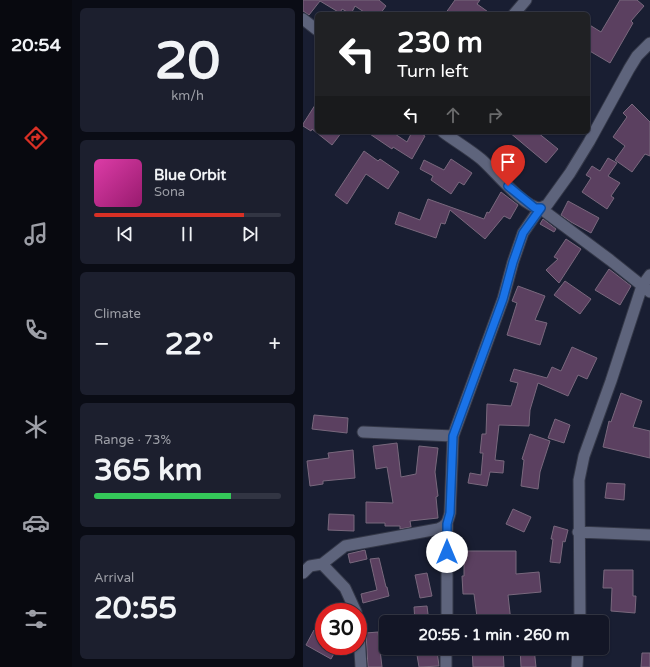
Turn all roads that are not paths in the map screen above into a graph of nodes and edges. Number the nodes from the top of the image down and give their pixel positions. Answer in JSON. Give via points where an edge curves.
{"nodes":[{"id":1,"x":526,"y":0,"type":"edge"},
{"id":2,"x":516,"y":12,"type":"edge"},
{"id":3,"x":303,"y":19,"type":"edge"},
{"id":4,"x":315,"y":28,"type":"edge"},
{"id":5,"x":650,"y":43,"type":"edge"},
{"id":6,"x":446,"y":134,"type":"edge"},
{"id":7,"x":541,"y":208,"type":"junction"},
{"id":8,"x":650,"y":275,"type":"edge"},
{"id":9,"x":646,"y":289,"type":"edge"},
{"id":10,"x":363,"y":432,"type":"dead end"},
{"id":11,"x":453,"y":436,"type":"junction"},
{"id":12,"x":447,"y":524,"type":"junction"},
{"id":13,"x":579,"y":532,"type":"junction"},
{"id":14,"x":650,"y":535,"type":"edge"},
{"id":15,"x":322,"y":564,"type":"junction"},
{"id":16,"x":303,"y":573,"type":"edge"},
{"id":17,"x":351,"y":603,"type":"edge"},
{"id":18,"x":447,"y":615,"type":"edge"},
{"id":19,"x":580,"y":615,"type":"edge"},
{"id":20,"x":360,"y":655,"type":"edge"},
{"id":21,"x":446,"y":655,"type":"edge"},
{"id":22,"x":578,"y":655,"type":"edge"},
{"id":23,"x":361,"y":667,"type":"edge"},
{"id":24,"x":446,"y":667,"type":"edge"},
{"id":25,"x":577,"y":667,"type":"edge"}],
"edges":[{"from":1,"to":2,"type":"street"},
{"from":3,"to":4,"type":"street"},
{"from":5,"to":7,"type":"street","via":[[637,56],[570,173],[547,205]]},
{"from":6,"to":7,"type":"street","via":[[481,159],[525,201],[535,208]]},
{"from":7,"to":9,"type":"street"},
{"from":7,"to":11,"type":"street","via":[[523,233],[503,299]]},
{"from":8,"to":9,"type":"street"},
{"from":9,"to":13,"type":"street","via":[[584,456],[579,480]]},
{"from":10,"to":11,"type":"street"},
{"from":11,"to":12,"type":"street","via":[[450,513]]},
{"from":12,"to":15,"type":"street","via":[[438,529],[345,546]]},
{"from":12,"to":18,"type":"street"},
{"from":13,"to":14,"type":"street"},
{"from":13,"to":19,"type":"street"},
{"from":15,"to":16,"type":"street","via":[[310,566]]},
{"from":15,"to":17,"type":"street","via":[[345,588]]},
{"from":20,"to":23,"type":"street"},
{"from":21,"to":24,"type":"street"},
{"from":22,"to":25,"type":"street"}]}
